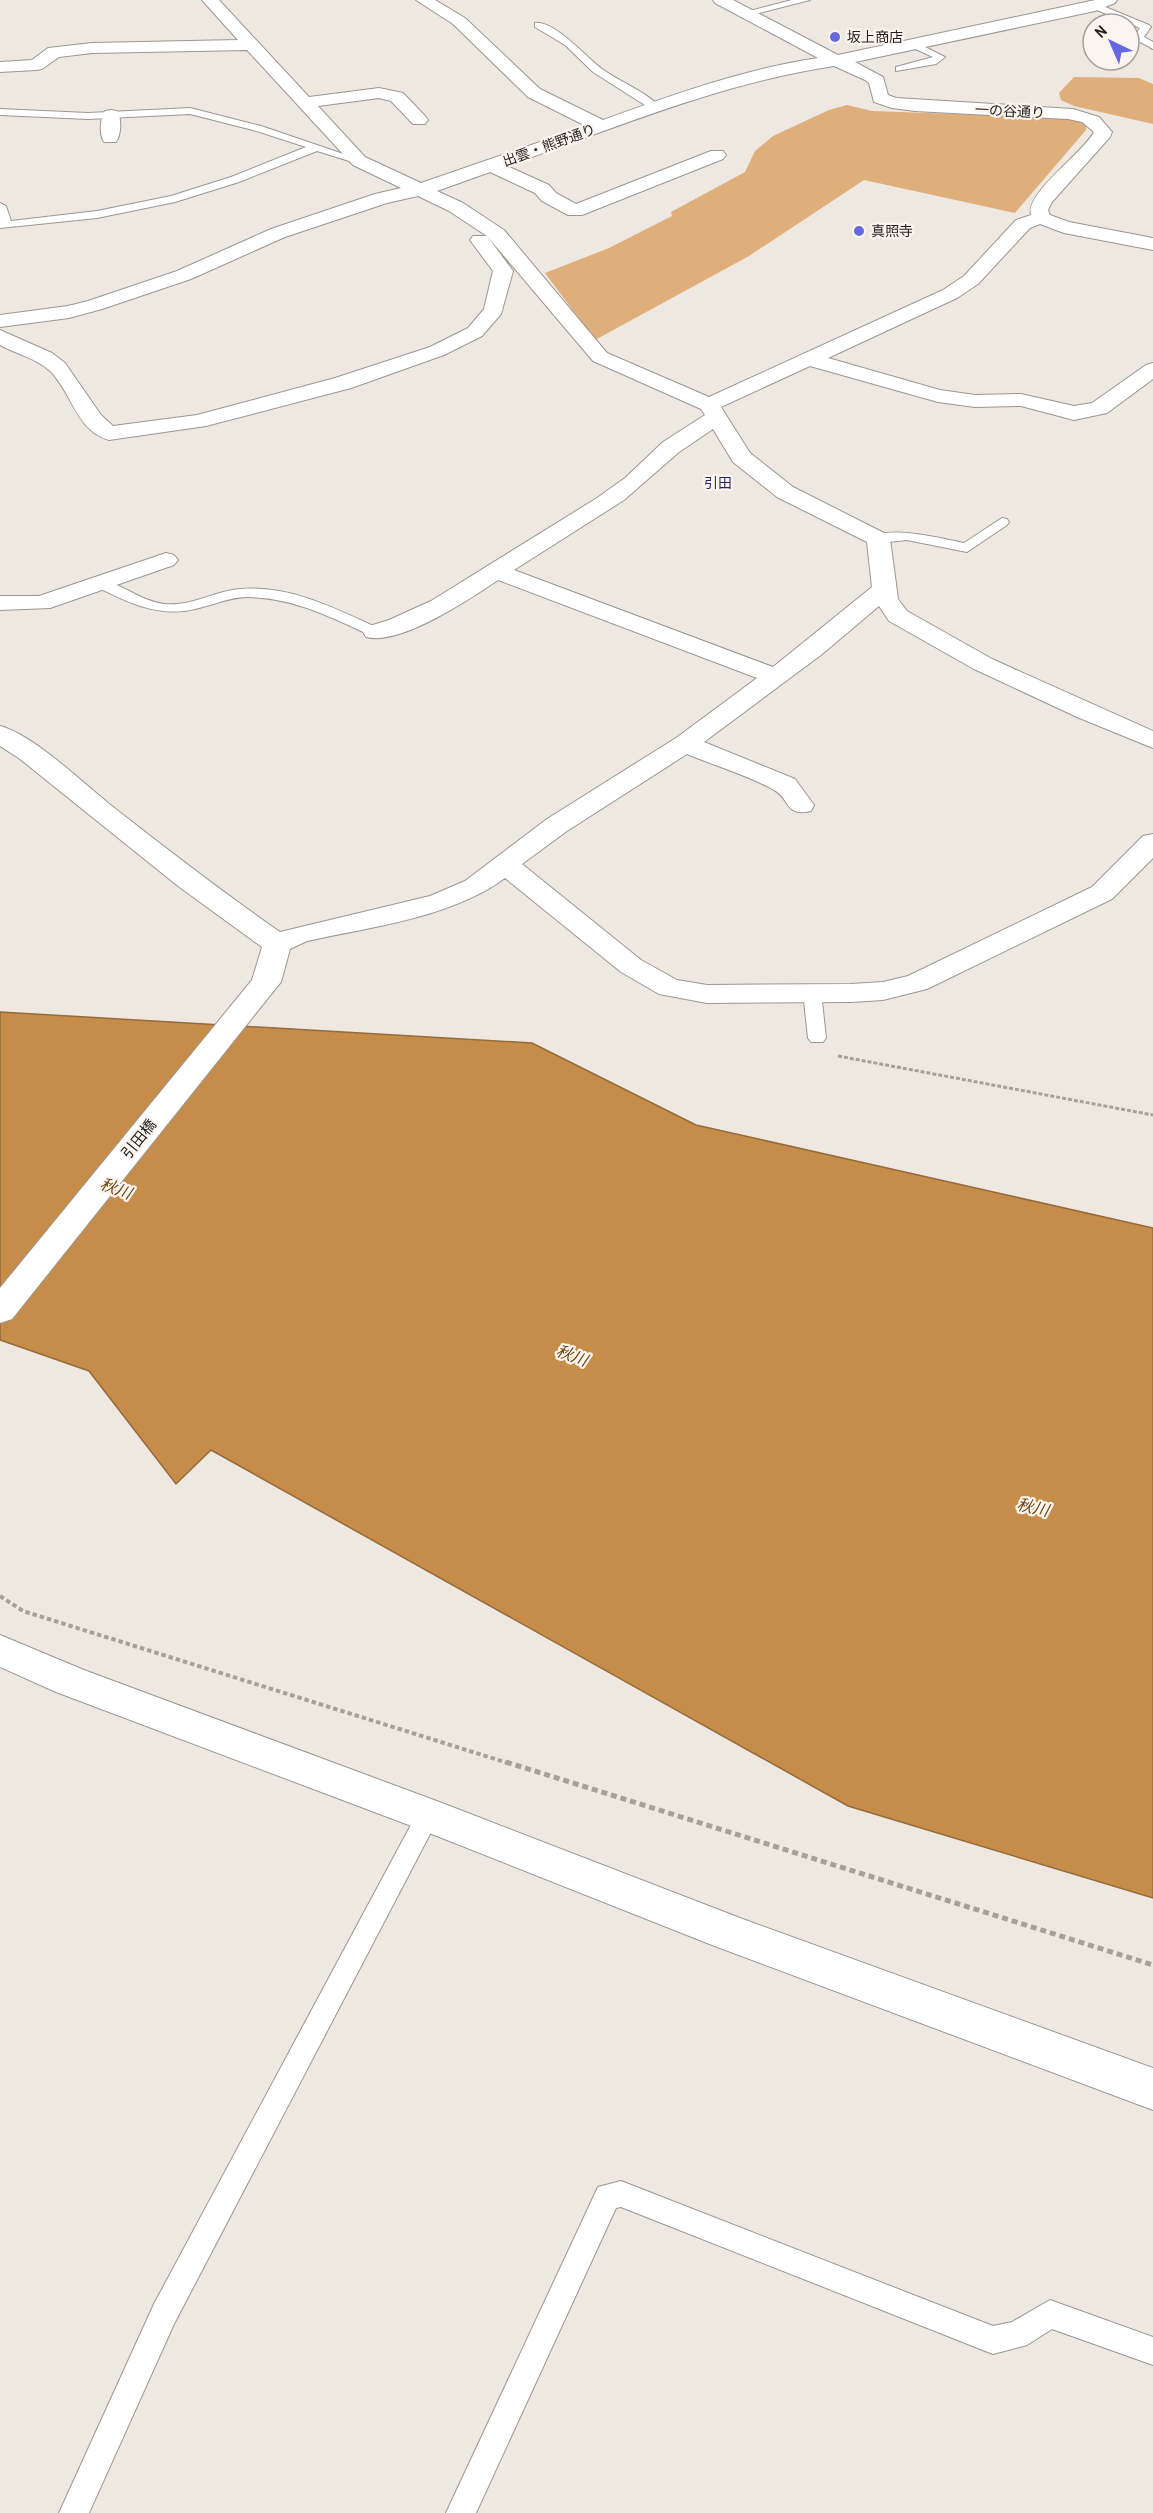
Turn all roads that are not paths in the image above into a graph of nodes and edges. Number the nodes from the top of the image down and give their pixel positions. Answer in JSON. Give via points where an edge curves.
{"nodes":[{"id":1,"x":210,"y":0,"type":"edge"},
{"id":2,"x":423,"y":0,"type":"edge"},
{"id":3,"x":721,"y":0,"type":"edge"},
{"id":4,"x":805,"y":0,"type":"edge"},
{"id":5,"x":1020,"y":2,"type":"dead end"},
{"id":6,"x":1102,"y":3,"type":"edge"},
{"id":7,"x":747,"y":13,"type":"junction"},
{"id":8,"x":1051,"y":15,"type":"junction"},
{"id":9,"x":538,"y":25,"type":"dead end"},
{"id":10,"x":84,"y":29,"type":"dead end"},
{"id":11,"x":250,"y":45,"type":"junction"},
{"id":12,"x":915,"y":45,"type":"junction"},
{"id":13,"x":1153,"y":46,"type":"edge"},
{"id":14,"x":92,"y":48,"type":"junction"},
{"id":15,"x":835,"y":59,"type":"junction"},
{"id":16,"x":0,"y":67,"type":"edge"},
{"id":17,"x":900,"y":69,"type":"dead end"},
{"id":18,"x":304,"y":103,"type":"junction"},
{"id":19,"x":655,"y":107,"type":"junction"},
{"id":20,"x":0,"y":112,"type":"edge"},
{"id":21,"x":111,"y":115,"type":"junction"},
{"id":22,"x":419,"y":120,"type":"dead end"},
{"id":23,"x":601,"y":126,"type":"junction"},
{"id":24,"x":110,"y":138,"type":"dead end"},
{"id":25,"x":314,"y":148,"type":"junction"},
{"id":26,"x":717,"y":155,"type":"dead end"},
{"id":27,"x":359,"y":161,"type":"junction"},
{"id":28,"x":491,"y":166,"type":"junction"},
{"id":29,"x":419,"y":190,"type":"junction"},
{"id":30,"x":0,"y":206,"type":"edge"},
{"id":31,"x":1041,"y":218,"type":"junction"},
{"id":32,"x":476,"y":220,"type":"junction"},
{"id":33,"x":3,"y":224,"type":"edge"},
{"id":34,"x":1153,"y":244,"type":"edge"},
{"id":35,"x":0,"y":321,"type":"edge"},
{"id":36,"x":0,"y":336,"type":"edge"},
{"id":37,"x":811,"y":360,"type":"junction"},
{"id":38,"x":1153,"y":369,"type":"edge"},
{"id":39,"x":713,"y":411,"type":"junction"},
{"id":40,"x":1002,"y":522,"type":"dead end"},
{"id":41,"x":878,"y":539,"type":"junction"},
{"id":42,"x":166,"y":560,"type":"dead end"},
{"id":43,"x":498,"y":572,"type":"junction"},
{"id":44,"x":100,"y":583,"type":"junction"},
{"id":45,"x":884,"y":590,"type":"junction"},
{"id":46,"x":0,"y":603,"type":"edge"},
{"id":47,"x":375,"y":632,"type":"joint"},
{"id":48,"x":776,"y":677,"type":"junction"},
{"id":49,"x":0,"y":734,"type":"edge"},
{"id":50,"x":1153,"y":740,"type":"edge"},
{"id":51,"x":685,"y":744,"type":"junction"},
{"id":52,"x":801,"y":805,"type":"dead end"},
{"id":53,"x":1153,"y":842,"type":"edge"},
{"id":54,"x":506,"y":865,"type":"junction"},
{"id":55,"x":277,"y":944,"type":"junction"},
{"id":56,"x":812,"y":992,"type":"junction"},
{"id":57,"x":817,"y":1038,"type":"road end"},
{"id":58,"x":0,"y":1311,"type":"edge"},
{"id":59,"x":0,"y":1650,"type":"edge"},
{"id":60,"x":428,"y":1815,"type":"junction"},
{"id":61,"x":1153,"y":2090,"type":"edge"},
{"id":62,"x":1153,"y":2351,"type":"edge"},
{"id":63,"x":74,"y":2513,"type":"edge"},
{"id":64,"x":461,"y":2513,"type":"edge"}],
"edges":[{"from":1,"to":11,"type":"street"},
{"from":2,"to":23,"type":"street","via":[[459,21],[534,93]]},
{"from":3,"to":7,"type":"street","name":"一の谷通り"},
{"from":4,"to":7,"type":"lane"},
{"from":5,"to":8,"type":"street"},
{"from":6,"to":8,"type":"street","name":"出雲・熊野通り"},
{"from":6,"to":13,"type":"lane","via":[[1146,27],[1138,38]]},
{"from":7,"to":15,"type":"street","name":"一の谷通り"},
{"from":8,"to":12,"type":"street","name":"出雲・熊野通り"},
{"from":9,"to":19,"type":"lane"},
{"from":10,"to":14,"type":"street"},
{"from":11,"to":14,"type":"street"},
{"from":11,"to":18,"type":"street"},
{"from":12,"to":15,"type":"street","name":"出雲・熊野通り"},
{"from":12,"to":17,"type":"lane","via":[[940,57]]},
{"from":14,"to":16,"type":"street","via":[[54,52],[36,65]]},
{"from":15,"to":19,"type":"street","name":"出雲・熊野通り","via":[[750,78]]},
{"from":15,"to":31,"type":"street","name":"一の谷通り","via":[[871,76],[877,81],[880,98],[892,103],[1068,114],[1099,124],[1101,137],[1043,200]]},
{"from":18,"to":22,"type":"street","via":[[379,93],[398,97]]},
{"from":18,"to":27,"type":"street"},
{"from":19,"to":23,"type":"street","name":"出雲・熊野通り"},
{"from":20,"to":21,"type":"lane"},
{"from":21,"to":24,"type":"street"},
{"from":21,"to":25,"type":"lane","via":[[190,111]]},
{"from":23,"to":28,"type":"street","name":"出雲・熊野通り"},
{"from":25,"to":27,"type":"lane"},
{"from":25,"to":33,"type":"lane","via":[[157,204],[99,215]]},
{"from":26,"to":28,"type":"street","via":[[575,211],[542,189]]},
{"from":27,"to":29,"type":"street"},
{"from":28,"to":29,"type":"street","name":"出雲・熊野通り"},
{"from":29,"to":32,"type":"street"},
{"from":29,"to":35,"type":"street","name":"出雲・熊野通り","via":[[382,198],[278,233],[184,275],[95,305]]},
{"from":30,"to":33,"type":"lane"},
{"from":31,"to":34,"type":"street","via":[[1064,227]]},
{"from":31,"to":37,"type":"street","via":[[1023,224],[971,280],[950,294]]},
{"from":32,"to":36,"type":"street","via":[[470,227],[503,271],[494,310],[475,332],[437,351],[343,383],[198,422],[109,433],[98,427],[58,366]]},
{"from":32,"to":39,"type":"street","via":[[497,234],[600,357]]},
{"from":37,"to":38,"type":"street","via":[[946,398],[1022,400],[1074,413],[1099,408]]},
{"from":37,"to":39,"type":"street"},
{"from":39,"to":41,"type":"street","via":[[741,457],[785,492]]},
{"from":39,"to":43,"type":"street","via":[[627,487]]},
{"from":40,"to":41,"type":"lane","via":[[967,548],[907,536]]},
{"from":41,"to":45,"type":"street"},
{"from":42,"to":44,"type":"street"},
{"from":43,"to":47,"type":"street","via":[[438,609],[402,626]]},
{"from":43,"to":48,"type":"street"},
{"from":44,"to":46,"type":"street","via":[[41,603]]},
{"from":44,"to":47,"type":"lane","via":[[149,606],[172,609],[231,594],[292,598]]},
{"from":45,"to":48,"type":"street"},
{"from":45,"to":50,"type":"street","via":[[898,616],[955,648]]},
{"from":48,"to":51,"type":"street"},
{"from":49,"to":55,"type":"street"},
{"from":51,"to":52,"type":"street","via":[[786,785]]},
{"from":51,"to":54,"type":"street","via":[[557,825]]},
{"from":53,"to":56,"type":"street","via":[[1102,893],[916,983],[883,991]]},
{"from":54,"to":55,"type":"street","via":[[475,887],[439,902],[320,929]]},
{"from":54,"to":56,"type":"street","via":[[631,966],[669,988],[707,994]]},
{"from":55,"to":58,"type":"street","name":"引田橋","via":[[266,982]]},
{"from":56,"to":57,"type":"lane"},
{"from":59,"to":60,"type":"street","via":[[70,1681]]},
{"from":60,"to":61,"type":"street","via":[[727,1932]]},
{"from":60,"to":63,"type":"lane","via":[[164,2314]]},
{"from":62,"to":64,"type":"lane","via":[[1050,2314],[1017,2335],[993,2340],[621,2194],[608,2196]]}]}
